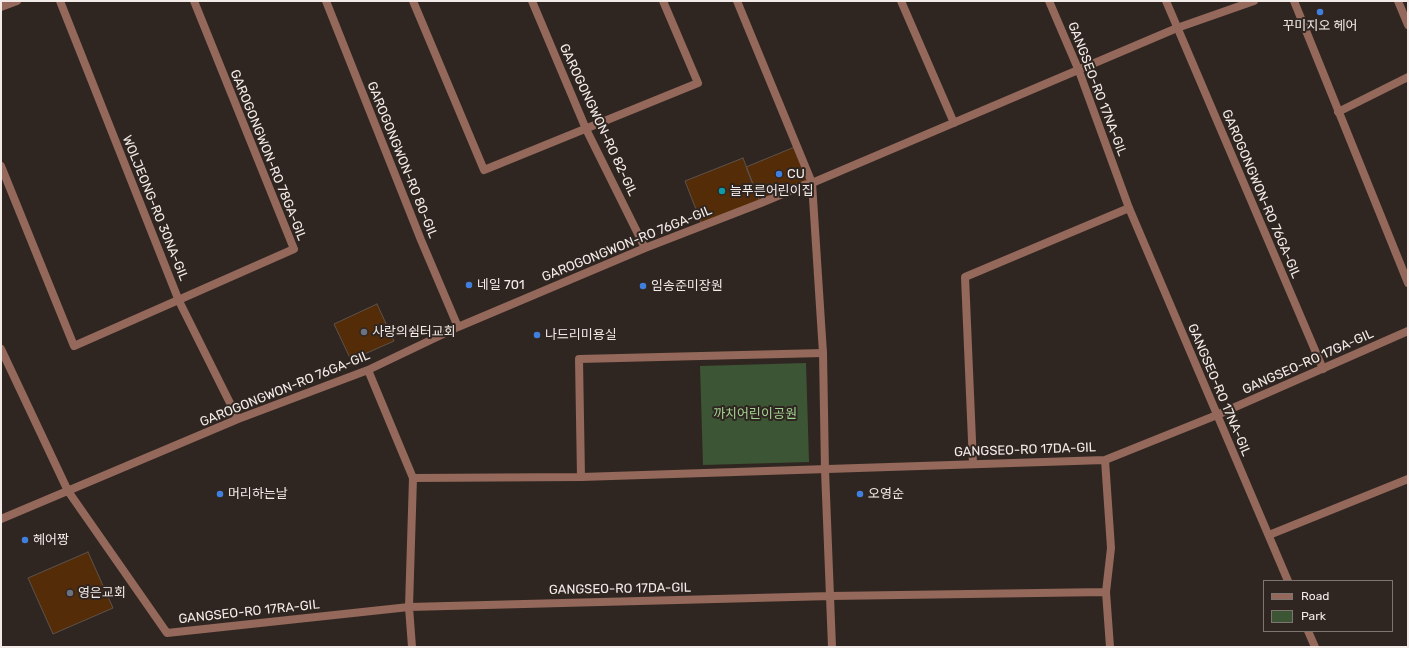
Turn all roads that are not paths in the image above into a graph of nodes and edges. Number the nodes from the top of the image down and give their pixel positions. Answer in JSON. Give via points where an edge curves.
{"nodes":[{"id":1,"x":17,"y":1,"type":"edge"},
{"id":2,"x":60,"y":1,"type":"edge"},
{"id":3,"x":194,"y":1,"type":"edge"},
{"id":4,"x":326,"y":1,"type":"edge"},
{"id":5,"x":413,"y":1,"type":"edge"},
{"id":6,"x":532,"y":1,"type":"edge"},
{"id":7,"x":664,"y":1,"type":"edge"},
{"id":8,"x":737,"y":1,"type":"edge"},
{"id":9,"x":900,"y":1,"type":"edge"},
{"id":10,"x":1049,"y":1,"type":"edge"},
{"id":11,"x":1166,"y":1,"type":"edge"},
{"id":12,"x":1254,"y":1,"type":"edge"},
{"id":13,"x":1294,"y":1,"type":"edge"},
{"id":14,"x":1398,"y":1,"type":"edge"},
{"id":15,"x":1,"y":7,"type":"edge"},
{"id":16,"x":1408,"y":25,"type":"edge"},
{"id":17,"x":1177,"y":28,"type":"junction"},
{"id":18,"x":1079,"y":70,"type":"junction"},
{"id":19,"x":1408,"y":77,"type":"edge"},
{"id":20,"x":1338,"y":112,"type":"junction"},
{"id":21,"x":954,"y":123,"type":"junction"},
{"id":22,"x":586,"y":129,"type":"junction"},
{"id":23,"x":1,"y":166,"type":"edge"},
{"id":24,"x":812,"y":183,"type":"junction"},
{"id":25,"x":1128,"y":208,"type":"junction"},
{"id":26,"x":645,"y":248,"type":"junction"},
{"id":27,"x":1408,"y":283,"type":"edge"},
{"id":28,"x":179,"y":301,"type":"junction"},
{"id":29,"x":458,"y":327,"type":"junction"},
{"id":30,"x":1408,"y":331,"type":"edge"},
{"id":31,"x":1,"y":349,"type":"edge"},
{"id":32,"x":823,"y":353,"type":"junction"},
{"id":33,"x":1323,"y":369,"type":"junction"},
{"id":34,"x":368,"y":370,"type":"junction"},
{"id":35,"x":1217,"y":415,"type":"junction"},
{"id":36,"x":238,"y":419,"type":"junction"},
{"id":37,"x":1105,"y":460,"type":"junction"},
{"id":38,"x":973,"y":464,"type":"junction"},
{"id":39,"x":825,"y":470,"type":"junction"},
{"id":40,"x":581,"y":477,"type":"junction"},
{"id":41,"x":413,"y":478,"type":"junction"},
{"id":42,"x":1408,"y":479,"type":"edge"},
{"id":43,"x":68,"y":491,"type":"junction"},
{"id":44,"x":1,"y":520,"type":"edge"},
{"id":45,"x":1269,"y":535,"type":"junction"},
{"id":46,"x":1288,"y":580,"type":"edge"},
{"id":47,"x":1106,"y":592,"type":"junction"},
{"id":48,"x":831,"y":596,"type":"junction"},
{"id":49,"x":409,"y":607,"type":"junction"},
{"id":50,"x":1308,"y":632,"type":"edge"},
{"id":51,"x":412,"y":647,"type":"edge"},
{"id":52,"x":832,"y":647,"type":"edge"},
{"id":53,"x":1110,"y":647,"type":"edge"},
{"id":54,"x":1314,"y":647,"type":"edge"}],
"edges":[{"from":1,"to":15,"type":"street"},
{"from":2,"to":28,"type":"street","name":"WOLJEONG-RO 30NA-GIL"},
{"from":3,"to":28,"type":"street","name":"GAROGONGWON-RO 78GA-GIL","via":[[294,249]]},
{"from":4,"to":29,"type":"street","name":"GAROGONGWON-RO 80-GIL"},
{"from":5,"to":22,"type":"street","via":[[484,170]]},
{"from":6,"to":22,"type":"street","name":"GAROGONGWON-RO 82-GIL"},
{"from":7,"to":22,"type":"street","via":[[698,83]]},
{"from":8,"to":24,"type":"street"},
{"from":9,"to":21,"type":"street"},
{"from":10,"to":18,"type":"street","name":"GANGSEO-RO 17NA-GIL"},
{"from":11,"to":17,"type":"street","name":"GAROGONGWON-RO 76GA-GIL"},
{"from":12,"to":17,"type":"street","name":"GAROGONGWON-RO 76GA-GIL"},
{"from":13,"to":20,"type":"street"},
{"from":14,"to":16,"type":"street"},
{"from":17,"to":18,"type":"street","name":"GAROGONGWON-RO 76GA-GIL"},
{"from":17,"to":33,"type":"street","name":"GAROGONGWON-RO 76GA-GIL"},
{"from":18,"to":21,"type":"street","name":"GAROGONGWON-RO 76GA-GIL"},
{"from":18,"to":25,"type":"street","name":"GANGSEO-RO 17NA-GIL"},
{"from":19,"to":20,"type":"street"},
{"from":20,"to":27,"type":"street"},
{"from":21,"to":24,"type":"street","name":"GAROGONGWON-RO 76GA-GIL"},
{"from":22,"to":26,"type":"street","name":"GAROGONGWON-RO 82-GIL"},
{"from":23,"to":28,"type":"street","name":"GAROGONGWON-RO 78GA-GIL","via":[[74,346]]},
{"from":24,"to":26,"type":"street","name":"GAROGONGWON-RO 76GA-GIL"},
{"from":24,"to":32,"type":"street"},
{"from":25,"to":35,"type":"street","name":"GANGSEO-RO 17NA-GIL"},
{"from":25,"to":38,"type":"street","via":[[965,277]]},
{"from":26,"to":29,"type":"street","name":"GAROGONGWON-RO 76GA-GIL"},
{"from":28,"to":36,"type":"street","name":"WOLJEONG-RO 30NA-GIL"},
{"from":29,"to":34,"type":"street","name":"GAROGONGWON-RO 76GA-GIL"},
{"from":30,"to":33,"type":"street","name":"GANGSEO-RO 17GA-GIL"},
{"from":31,"to":43,"type":"street"},
{"from":32,"to":39,"type":"street"},
{"from":32,"to":40,"type":"street","via":[[579,359]]},
{"from":33,"to":35,"type":"street","name":"GANGSEO-RO 17GA-GIL"},
{"from":34,"to":36,"type":"street","name":"GAROGONGWON-RO 76GA-GIL"},
{"from":34,"to":41,"type":"street"},
{"from":35,"to":37,"type":"street","name":"GANGSEO-RO 17DA-GIL"},
{"from":35,"to":45,"type":"street","name":"GANGSEO-RO 17NA-GIL"},
{"from":36,"to":43,"type":"street","name":"GAROGONGWON-RO 76GA-GIL"},
{"from":37,"to":38,"type":"street","name":"GANGSEO-RO 17DA-GIL"},
{"from":37,"to":47,"type":"street","via":[[1111,548]]},
{"from":38,"to":39,"type":"street","name":"GANGSEO-RO 17DA-GIL"},
{"from":39,"to":40,"type":"street","name":"GANGSEO-RO 17DA-GIL"},
{"from":39,"to":48,"type":"street"},
{"from":40,"to":41,"type":"street","name":"GANGSEO-RO 17DA-GIL"},
{"from":41,"to":49,"type":"street"},
{"from":42,"to":45,"type":"street"},
{"from":43,"to":44,"type":"street","name":"GAROGONGWON-RO 76GA-GIL"},
{"from":43,"to":49,"type":"street","name":"GANGSEO-RO 17RA-GIL","via":[[167,633]]},
{"from":45,"to":46,"type":"street","name":"GANGSEO-RO 17NA-GIL"},
{"from":47,"to":48,"type":"street","name":"GANGSEO-RO 17DA-GIL"},
{"from":47,"to":53,"type":"street"},
{"from":48,"to":49,"type":"street","name":"GANGSEO-RO 17DA-GIL"},
{"from":48,"to":52,"type":"street"},
{"from":49,"to":51,"type":"street"},
{"from":50,"to":54,"type":"street"}]}
